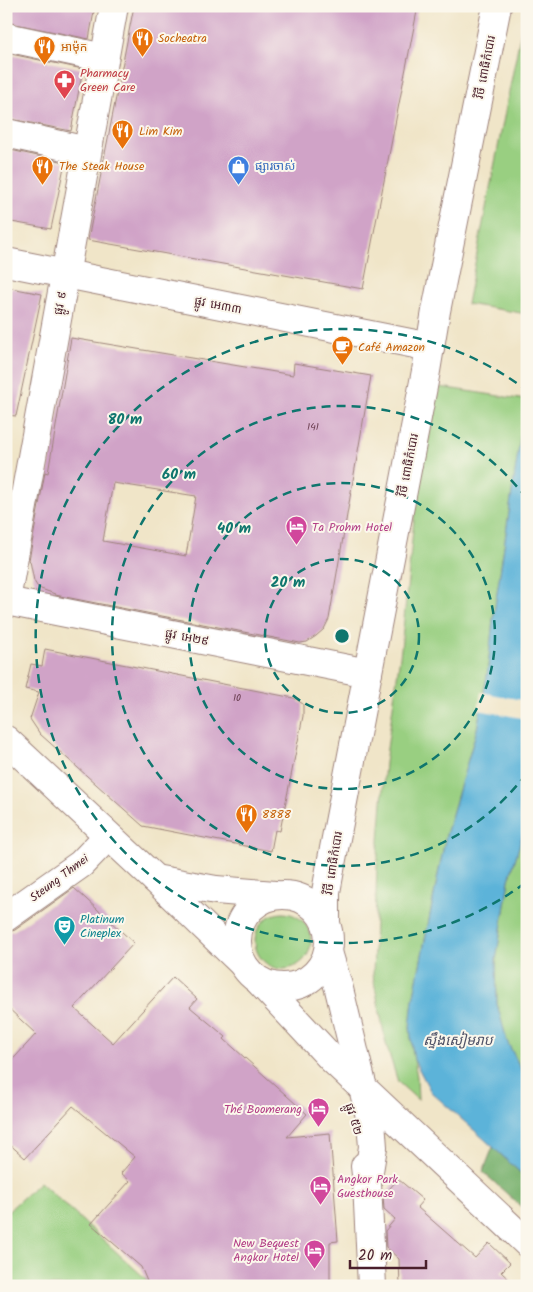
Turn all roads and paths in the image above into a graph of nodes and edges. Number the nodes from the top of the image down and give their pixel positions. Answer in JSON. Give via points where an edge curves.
{"nodes":[{"id":1,"x":114,"y":6,"type":"edge"},
{"id":2,"x":497,"y":6,"type":"edge"},
{"id":3,"x":6,"y":38,"type":"edge"},
{"id":4,"x":104,"y":58,"type":"junction"},
{"id":5,"x":6,"y":133,"type":"edge"},
{"id":6,"x":87,"y":151,"type":"junction"},
{"id":7,"x":6,"y":262,"type":"edge"},
{"id":8,"x":65,"y":274,"type":"junction"},
{"id":9,"x":430,"y":347,"type":"junction"},
{"id":10,"x":6,"y":600,"type":"edge"},
{"id":11,"x":368,"y":672,"type":"junction"},
{"id":12,"x":6,"y":740,"type":"edge"},
{"id":13,"x":108,"y":836,"type":"junction"},
{"id":14,"x":332,"y":859,"type":"junction"},
{"id":15,"x":155,"y":879,"type":"junction"},
{"id":16,"x":279,"y":895,"type":"junction"},
{"id":17,"x":6,"y":917,"type":"edge"},
{"id":18,"x":326,"y":924,"type":"junction"},
{"id":19,"x":328,"y":952,"type":"junction"},
{"id":20,"x":242,"y":963,"type":"junction"},
{"id":21,"x":260,"y":982,"type":"junction"},
{"id":22,"x":331,"y":1058,"type":"junction"},
{"id":23,"x":362,"y":1088,"type":"junction"},
{"id":24,"x":410,"y":1132,"type":"junction"},
{"id":25,"x":373,"y":1147,"type":"junction"},
{"id":26,"x":367,"y":1183,"type":"junction"},
{"id":27,"x":527,"y":1243,"type":"edge"},
{"id":28,"x":372,"y":1286,"type":"edge"}],
"edges":[{"from":1,"to":4,"type":"main road","name":"ផ្លូវ ៩"},
{"from":2,"to":9,"type":"main road","name":"វិថី ពោធិកំបោរ"},
{"from":3,"to":4,"type":"main road"},
{"from":4,"to":6,"type":"main road","name":"ផ្លូវ ៩"},
{"from":5,"to":6,"type":"main road"},
{"from":6,"to":8,"type":"main road","name":"ផ្លូវ ៩"},
{"from":7,"to":8,"type":"main road","name":"ផ្លូវ អេ៣៣"},
{"from":8,"to":9,"type":"main road","name":"ផ្លូវ អេ៣៣"},
{"from":8,"to":10,"type":"main road","name":"ផ្លូវ ៩"},
{"from":9,"to":11,"type":"main road","name":"វិថី ពោធិកំបោរ"},
{"from":10,"to":11,"type":"main road","name":"ផ្លូវ អេ២៩"},
{"from":11,"to":14,"type":"main road","name":"វិថី ពោធិកំបោរ"},
{"from":12,"to":13,"type":"main road"},
{"from":13,"to":15,"type":"main road"},
{"from":13,"to":17,"type":"main road","name":"Steung Thmei","via":[[81,864]]},
{"from":14,"to":16,"type":"main road","via":[[303,884]]},
{"from":14,"to":18,"type":"main road","name":"វិថី ពោធិកំបោរ","via":[[326,892]]},
{"from":15,"to":16,"type":"main road","via":[[216,890]]},
{"from":15,"to":20,"type":"main road"},
{"from":16,"to":18,"type":"main road","via":[[297,897],[310,903]]},
{"from":16,"to":20,"type":"main road","via":[[259,902],[246,913],[238,928],[236,944]]},
{"from":18,"to":19,"type":"main road","via":[[330,938]]},
{"from":19,"to":21,"type":"main road","via":[[323,965],[302,984],[288,988]]},
{"from":19,"to":23,"type":"main road","name":"ផ្លូវ ៥២"},
{"from":20,"to":21,"type":"main road"},
{"from":21,"to":22,"type":"main road"},
{"from":22,"to":23,"type":"main road"},
{"from":22,"to":26,"type":"main road","name":"ផ្លូវ ៥២","via":[[357,1125]]},
{"from":23,"to":24,"type":"main road"},
{"from":23,"to":25,"type":"main road","name":"ផ្លូវ ៥២","via":[[371,1121]]},
{"from":24,"to":25,"type":"main road","via":[[395,1128],[389,1130],[378,1138]]},
{"from":24,"to":27,"type":"main road"},
{"from":25,"to":26,"type":"main road","name":"ផ្លូវ ៥២"},
{"from":26,"to":28,"type":"main road","name":"ផ្លូវ ៥២"}]}
